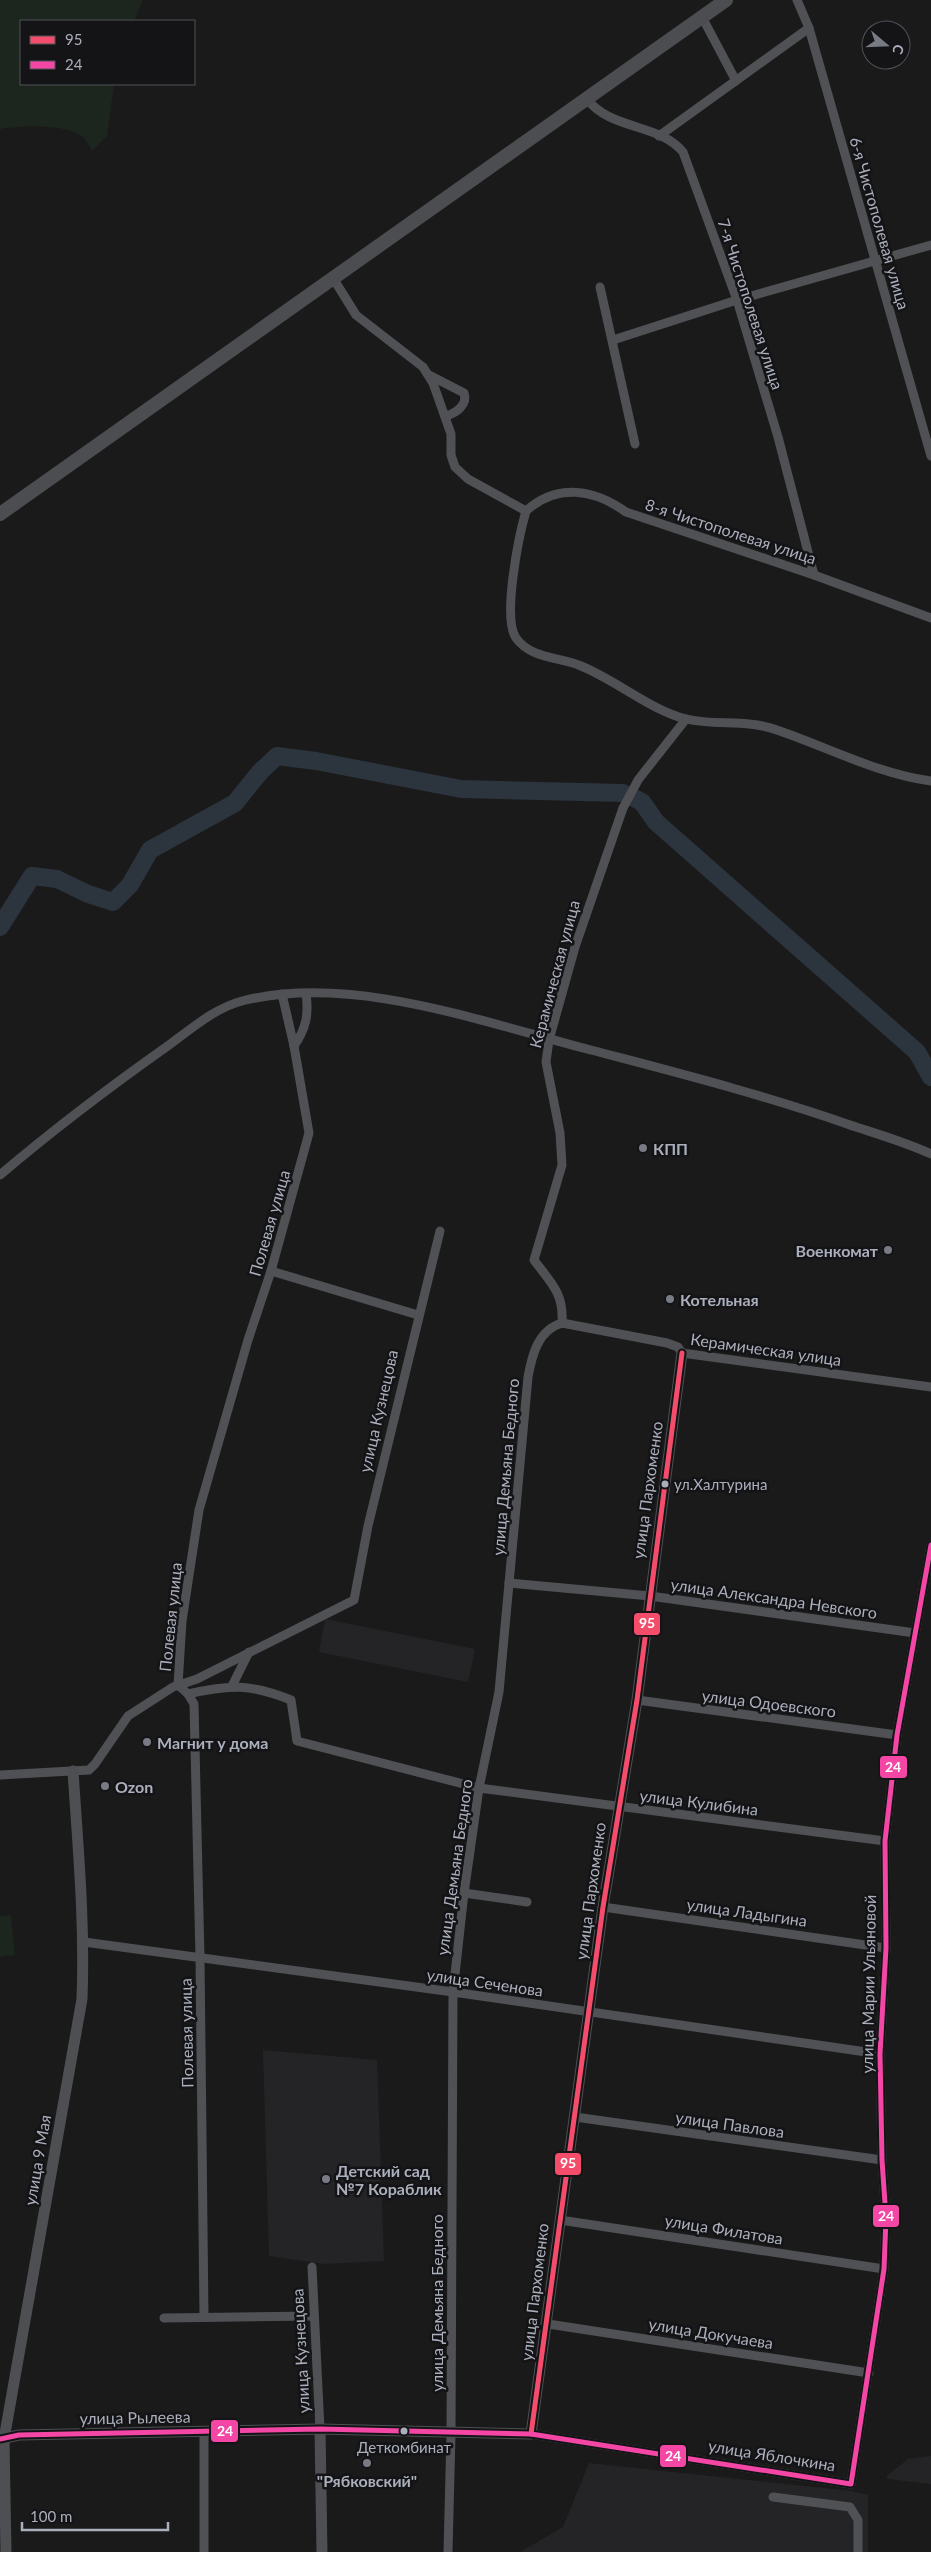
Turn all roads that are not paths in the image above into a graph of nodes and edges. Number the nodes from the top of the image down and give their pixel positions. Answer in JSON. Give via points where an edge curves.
{"nodes":[{"id":1,"x":726,"y":0,"type":"edge"},
{"id":2,"x":797,"y":0,"type":"edge"},
{"id":3,"x":702,"y":17,"type":"junction"},
{"id":4,"x":809,"y":28,"type":"junction"},
{"id":5,"x":736,"y":80,"type":"junction"},
{"id":6,"x":587,"y":99,"type":"junction"},
{"id":7,"x":659,"y":136,"type":"junction"},
{"id":8,"x":931,"y":245,"type":"edge"},
{"id":9,"x":874,"y":260,"type":"junction"},
{"id":10,"x":333,"y":278,"type":"junction"},
{"id":11,"x":600,"y":287,"type":"dead end"},
{"id":12,"x":737,"y":300,"type":"junction"},
{"id":13,"x":612,"y":340,"type":"junction"},
{"id":14,"x":428,"y":375,"type":"junction"},
{"id":15,"x":446,"y":416,"type":"junction"},
{"id":16,"x":635,"y":444,"type":"dead end"},
{"id":17,"x":931,"y":456,"type":"edge"},
{"id":18,"x":526,"y":511,"type":"junction"},
{"id":19,"x":0,"y":514,"type":"edge"},
{"id":20,"x":814,"y":574,"type":"junction"},
{"id":21,"x":931,"y":618,"type":"edge"},
{"id":22,"x":686,"y":719,"type":"junction"},
{"id":23,"x":931,"y":781,"type":"edge"},
{"id":24,"x":282,"y":994,"type":"junction"},
{"id":25,"x":306,"y":994,"type":"junction"},
{"id":26,"x":549,"y":1040,"type":"junction"},
{"id":27,"x":294,"y":1046,"type":"junction"},
{"id":28,"x":931,"y":1154,"type":"edge"},
{"id":29,"x":0,"y":1175,"type":"edge"},
{"id":30,"x":440,"y":1231,"type":"dead end"},
{"id":31,"x":271,"y":1271,"type":"junction"},
{"id":32,"x":418,"y":1315,"type":"junction"},
{"id":33,"x":562,"y":1323,"type":"junction"},
{"id":34,"x":682,"y":1352,"type":"junction"},
{"id":35,"x":931,"y":1387,"type":"edge"},
{"id":36,"x":931,"y":1545,"type":"edge"},
{"id":37,"x":509,"y":1583,"type":"junction"},
{"id":38,"x":650,"y":1596,"type":"junction"},
{"id":39,"x":916,"y":1633,"type":"junction"},
{"id":40,"x":248,"y":1652,"type":"junction"},
{"id":41,"x":178,"y":1684,"type":"junction"},
{"id":42,"x":232,"y":1686,"type":"junction"},
{"id":43,"x":188,"y":1694,"type":"junction"},
{"id":44,"x":636,"y":1700,"type":"junction"},
{"id":45,"x":898,"y":1735,"type":"junction"},
{"id":46,"x":72,"y":1771,"type":"junction"},
{"id":47,"x":0,"y":1775,"type":"edge"},
{"id":48,"x":479,"y":1788,"type":"junction"},
{"id":49,"x":618,"y":1807,"type":"junction"},
{"id":50,"x":885,"y":1841,"type":"junction"},
{"id":51,"x":464,"y":1893,"type":"junction"},
{"id":52,"x":527,"y":1902,"type":"dead end"},
{"id":53,"x":603,"y":1907,"type":"junction"},
{"id":54,"x":84,"y":1942,"type":"junction"},
{"id":55,"x":886,"y":1948,"type":"junction"},
{"id":56,"x":200,"y":1958,"type":"junction"},
{"id":57,"x":454,"y":1992,"type":"junction"},
{"id":58,"x":591,"y":2012,"type":"junction"},
{"id":59,"x":880,"y":2054,"type":"junction"},
{"id":60,"x":575,"y":2117,"type":"junction"},
{"id":61,"x":882,"y":2160,"type":"junction"},
{"id":62,"x":560,"y":2220,"type":"junction"},
{"id":63,"x":312,"y":2267,"type":"dead end"},
{"id":64,"x":884,"y":2269,"type":"junction"},
{"id":65,"x":313,"y":2316,"type":"junction"},
{"id":66,"x":204,"y":2317,"type":"junction"},
{"id":67,"x":164,"y":2318,"type":"dead end"},
{"id":68,"x":548,"y":2324,"type":"junction"},
{"id":69,"x":869,"y":2373,"type":"junction"},
{"id":70,"x":320,"y":2429,"type":"junction"},
{"id":71,"x":204,"y":2433,"type":"junction"},
{"id":72,"x":451,"y":2434,"type":"junction"},
{"id":73,"x":531,"y":2434,"type":"junction"},
{"id":74,"x":2,"y":2439,"type":"edge"},
{"id":75,"x":851,"y":2484,"type":"joint"},
{"id":76,"x":774,"y":2497,"type":"dead end"},
{"id":77,"x":5,"y":2552,"type":"edge"},
{"id":78,"x":204,"y":2552,"type":"edge"},
{"id":79,"x":322,"y":2552,"type":"edge"},
{"id":80,"x":448,"y":2552,"type":"edge"},
{"id":81,"x":858,"y":2552,"type":"edge"}],
"edges":[{"from":1,"to":3,"type":"main road"},
{"from":2,"to":4,"type":"street","name":"6-я Чистополевая улица"},
{"from":3,"to":5,"type":"street"},
{"from":3,"to":6,"type":"main road"},
{"from":4,"to":5,"type":"street"},
{"from":4,"to":9,"type":"street","name":"6-я Чистополевая улица"},
{"from":5,"to":7,"type":"street"},
{"from":6,"to":7,"type":"street","name":"7-я Чистополевая улица","via":[[605,115]]},
{"from":6,"to":10,"type":"main road"},
{"from":7,"to":12,"type":"street","name":"7-я Чистополевая улица","via":[[683,152]]},
{"from":8,"to":9,"type":"street"},
{"from":9,"to":12,"type":"street"},
{"from":9,"to":17,"type":"street","name":"6-я Чистополевая улица"},
{"from":10,"to":14,"type":"street","via":[[356,315],[423,367]]},
{"from":10,"to":19,"type":"main road"},
{"from":11,"to":13,"type":"street"},
{"from":12,"to":13,"type":"street"},
{"from":12,"to":20,"type":"street","name":"7-я Чистополевая улица"},
{"from":13,"to":16,"type":"street"},
{"from":14,"to":15,"type":"street"},
{"from":14,"to":15,"type":"street","via":[[464,393],[463,404],[456,413]]},
{"from":15,"to":18,"type":"street","via":[[454,467],[468,479]]},
{"from":18,"to":20,"type":"street","name":"8-я Чистополевая улица","via":[[550,496],[581,491],[600,496],[626,512]]},
{"from":18,"to":22,"type":"street","via":[[517,541],[510,615],[515,637],[534,652],[580,665]]},
{"from":20,"to":21,"type":"street","name":"8-я Чистополевая улица"},
{"from":22,"to":23,"type":"street","via":[[744,723],[774,729],[906,778]]},
{"from":22,"to":26,"type":"street","name":"Керамическая улица","via":[[638,780],[622,808],[575,947]]},
{"from":24,"to":25,"type":"street"},
{"from":24,"to":27,"type":"street","name":"Полевая улица"},
{"from":24,"to":29,"type":"street","via":[[241,1001],[221,1009],[117,1081]]},
{"from":25,"to":26,"type":"street","via":[[373,998],[426,1008]]},
{"from":25,"to":27,"type":"street","via":[[308,1014],[303,1032]]},
{"from":26,"to":28,"type":"street","via":[[786,1102]]},
{"from":26,"to":33,"type":"street","name":"Керамическая улица","via":[[546,1062],[560,1132],[562,1165],[534,1260],[559,1293]]},
{"from":27,"to":31,"type":"street","name":"Полевая улица","via":[[309,1133]]},
{"from":30,"to":32,"type":"street","name":"улица Кузнецова"},
{"from":31,"to":32,"type":"street"},
{"from":31,"to":41,"type":"street","name":"Полевая улица","via":[[200,1510],[182,1621]]},
{"from":32,"to":40,"type":"street","name":"улица Кузнецова","via":[[368,1526],[354,1600]]},
{"from":33,"to":34,"type":"street","name":"Керамическая улица","via":[[667,1343]]},
{"from":33,"to":37,"type":"street","name":"улица Демьяна Бедного","via":[[546,1332],[535,1347],[531,1361]]},
{"from":34,"to":35,"type":"street","name":"Керамическая улица"},
{"from":34,"to":38,"type":"street","name":"улица Пархоменко"},
{"from":36,"to":39,"type":"street","name":"улица Марии Ульяновой"},
{"from":37,"to":38,"type":"street","name":"улица Александра Невского"},
{"from":37,"to":48,"type":"street","name":"улица Демьяна Бедного","via":[[499,1692]]},
{"from":38,"to":39,"type":"street","name":"улица Александра Невского"},
{"from":38,"to":44,"type":"street","name":"улица Пархоменко"},
{"from":39,"to":45,"type":"street","name":"улица Марии Ульяновой"},
{"from":40,"to":41,"type":"street","via":[[197,1679]]},
{"from":40,"to":42,"type":"street"},
{"from":41,"to":43,"type":"street","name":"Полевая улица"},
{"from":41,"to":46,"type":"street","via":[[128,1716],[89,1770]]},
{"from":42,"to":43,"type":"street"},
{"from":42,"to":48,"type":"street","name":"улица Кулибина","via":[[267,1690],[291,1700],[297,1741]]},
{"from":43,"to":56,"type":"street","name":"Полевая улица","via":[[194,1704]]},
{"from":44,"to":45,"type":"street","name":"улица Одоевского"},
{"from":44,"to":49,"type":"street","name":"улица Пархоменко"},
{"from":45,"to":50,"type":"street","name":"улица Марии Ульяновой"},
{"from":46,"to":47,"type":"street"},
{"from":46,"to":54,"type":"street","name":"улица 9 Мая","via":[[83,1890]]},
{"from":48,"to":49,"type":"street","name":"улица Кулибина"},
{"from":48,"to":51,"type":"street","name":"улица Демьяна Бедного"},
{"from":49,"to":50,"type":"street","name":"улица Кулибина"},
{"from":49,"to":53,"type":"street","name":"улица Пархоменко"},
{"from":50,"to":55,"type":"street","name":"улица Марии Ульяновой"},
{"from":51,"to":52,"type":"street"},
{"from":51,"to":57,"type":"street","name":"улица Демьяна Бедного"},
{"from":53,"to":55,"type":"street","name":"улица Ладыгина"},
{"from":53,"to":58,"type":"street","name":"улица Пархоменко"},
{"from":54,"to":56,"type":"street","name":"улица Сеченова"},
{"from":54,"to":74,"type":"street","name":"улица 9 Мая","via":[[82,1999]]},
{"from":55,"to":59,"type":"street","name":"улица Марии Ульяновой"},
{"from":56,"to":57,"type":"street","name":"улица Сеченова"},
{"from":56,"to":66,"type":"street","name":"Полевая улица"},
{"from":57,"to":58,"type":"street","name":"улица Сеченова"},
{"from":57,"to":72,"type":"street","name":"улица Демьяна Бедного"},
{"from":58,"to":59,"type":"street","name":"улица Сеченова"},
{"from":58,"to":60,"type":"street","name":"улица Пархоменко"},
{"from":59,"to":61,"type":"street","name":"улица Марии Ульяновой"},
{"from":60,"to":61,"type":"street","name":"улица Павлова"},
{"from":60,"to":62,"type":"street","name":"улица Пархоменко"},
{"from":61,"to":64,"type":"street","name":"улица Марии Ульяновой","via":[[886,2218]]},
{"from":62,"to":64,"type":"street","name":"улица Филатова"},
{"from":62,"to":68,"type":"street","name":"улица Пархоменко"},
{"from":63,"to":65,"type":"street","name":"улица Кузнецова"},
{"from":64,"to":69,"type":"street","name":"улица Марии Ульяновой"},
{"from":65,"to":66,"type":"street"},
{"from":65,"to":70,"type":"street","name":"улица Кузнецова"},
{"from":66,"to":67,"type":"street"},
{"from":68,"to":69,"type":"street","name":"улица Докучаева"},
{"from":68,"to":73,"type":"street","name":"улица Пархоменко"},
{"from":69,"to":75,"type":"street","name":"улица Марии Ульяновой"},
{"from":70,"to":71,"type":"street","name":"улица Рылеева"},
{"from":70,"to":72,"type":"street","name":"улица Рылеева"},
{"from":70,"to":79,"type":"street","name":"улица Кузнецова"},
{"from":71,"to":74,"type":"street","name":"улица Рылеева","via":[[19,2435]]},
{"from":71,"to":78,"type":"street"},
{"from":72,"to":73,"type":"street","name":"улица Яблочкина"},
{"from":72,"to":80,"type":"street","name":"улица Демьяна Бедного"},
{"from":73,"to":75,"type":"street","name":"улица Яблочкина"},
{"from":74,"to":77,"type":"street","name":"улица 9 Мая"},
{"from":76,"to":81,"type":"street","via":[[850,2507],[858,2520]]}]}
